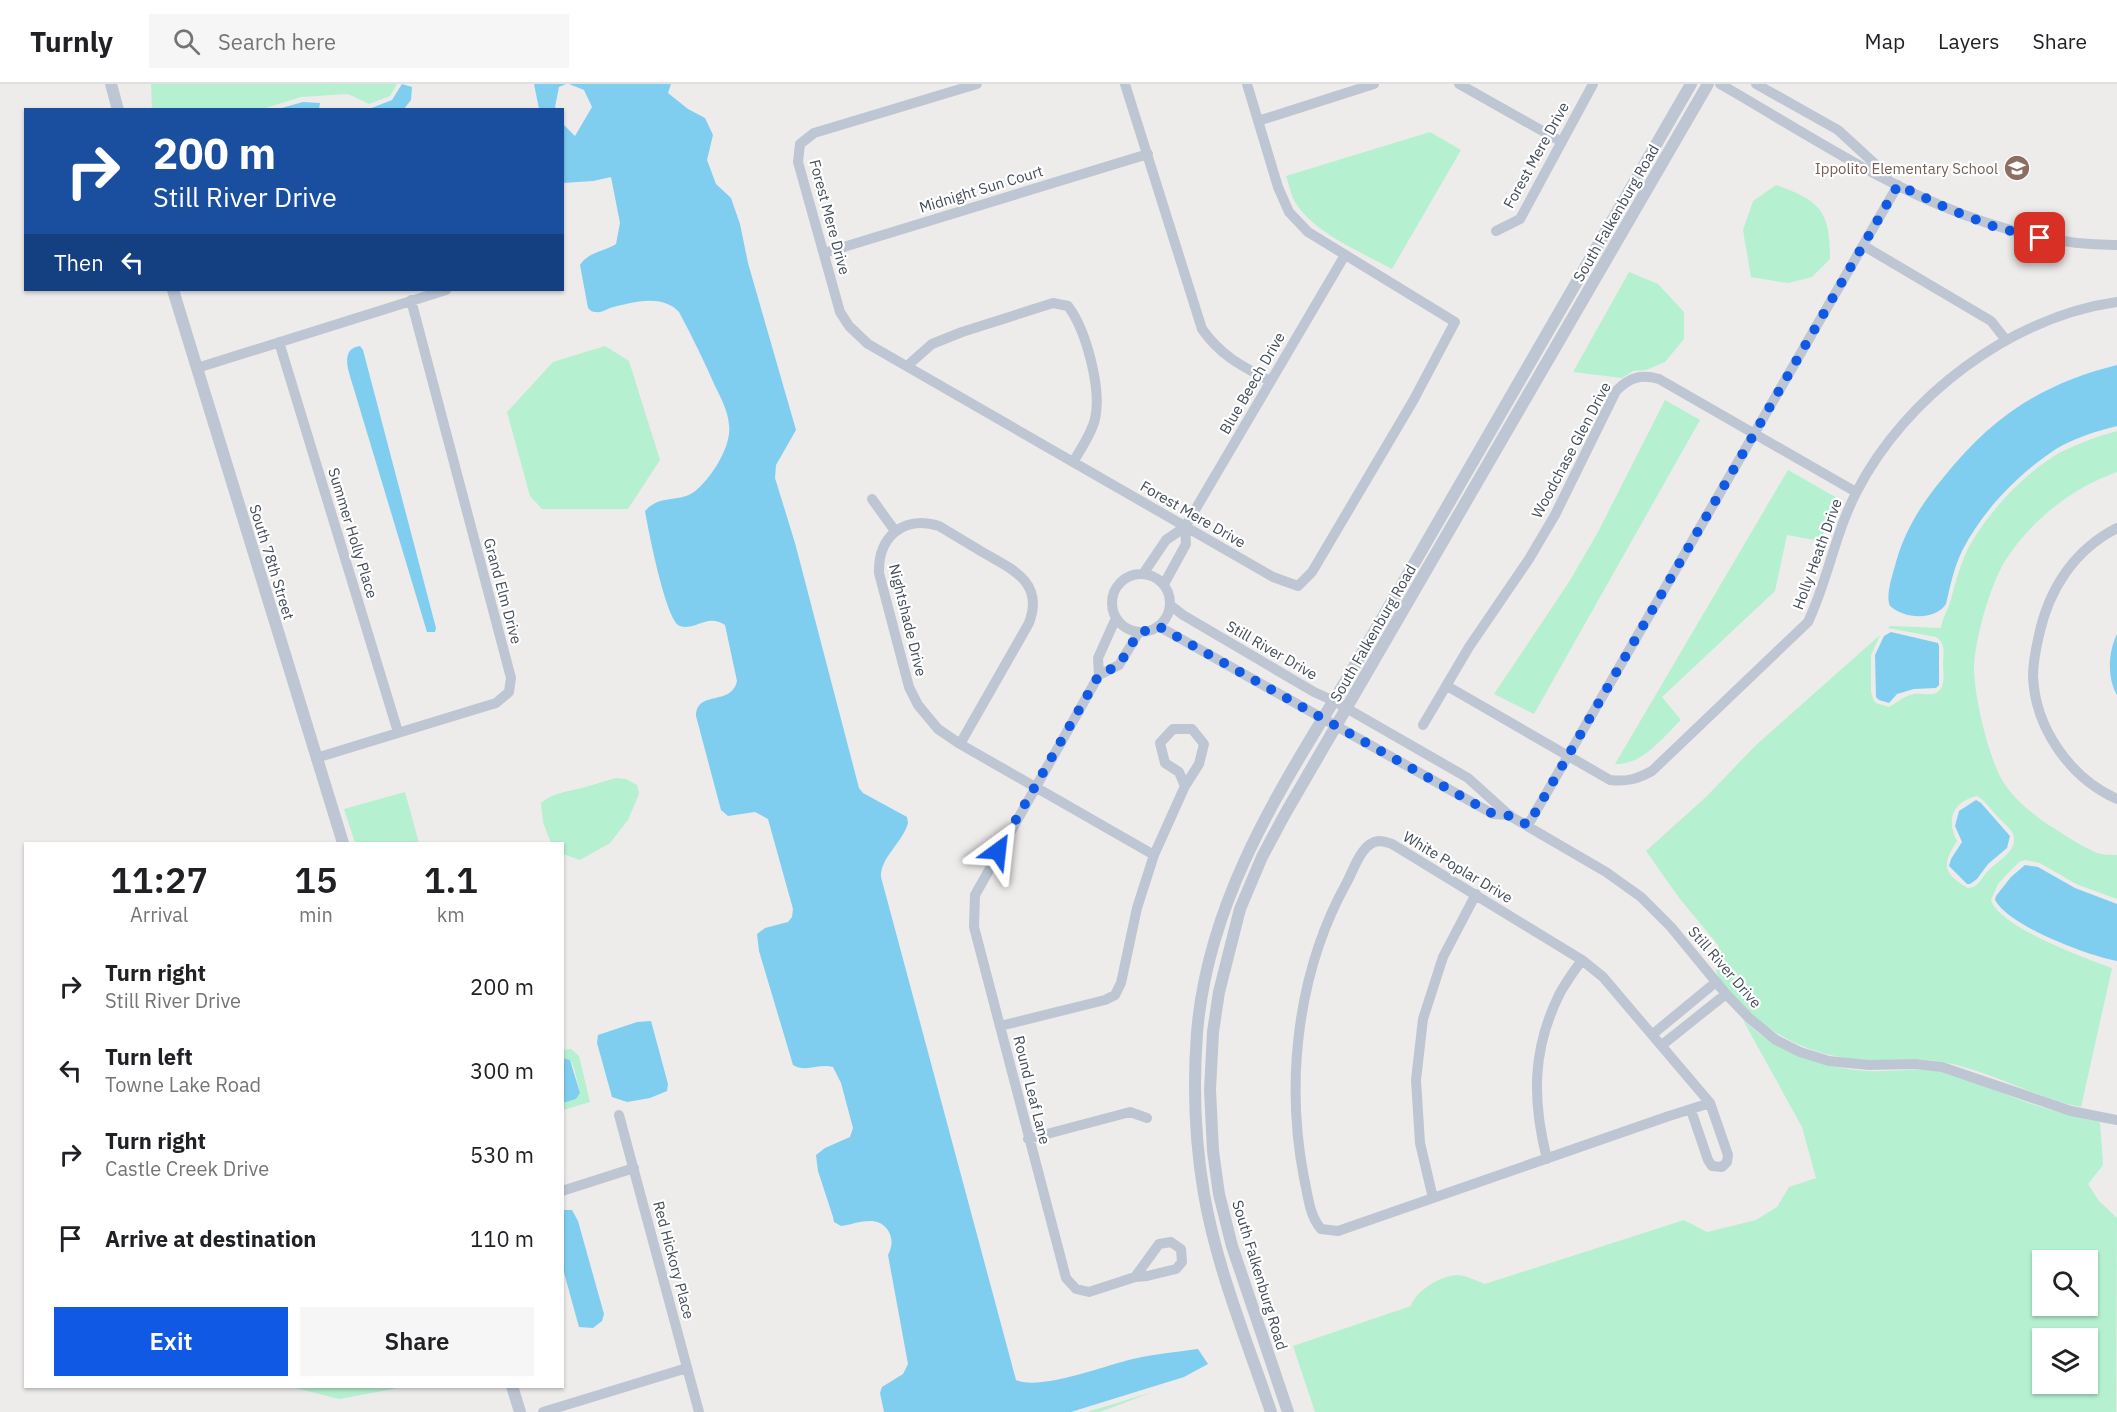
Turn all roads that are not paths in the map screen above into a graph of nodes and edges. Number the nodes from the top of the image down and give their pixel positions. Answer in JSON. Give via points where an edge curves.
{"nodes":[{"id":1,"x":111,"y":84,"type":"edge"},
{"id":2,"x":977,"y":84,"type":"edge"},
{"id":3,"x":1125,"y":84,"type":"edge"},
{"id":4,"x":1247,"y":84,"type":"edge"},
{"id":5,"x":1374,"y":84,"type":"edge"},
{"id":6,"x":1459,"y":84,"type":"edge"},
{"id":7,"x":1593,"y":84,"type":"edge"},
{"id":8,"x":1690,"y":84,"type":"edge"},
{"id":9,"x":1708,"y":84,"type":"edge"},
{"id":10,"x":1720,"y":84,"type":"edge"},
{"id":11,"x":1756,"y":84,"type":"edge"},
{"id":12,"x":117,"y":108,"type":"edge"},
{"id":13,"x":1258,"y":121,"type":"junction"},
{"id":14,"x":1562,"y":142,"type":"junction"},
{"id":15,"x":1148,"y":154,"type":"junction"},
{"id":16,"x":1898,"y":185,"type":"junction"},
{"id":17,"x":1496,"y":231,"type":"dead end"},
{"id":18,"x":2117,"y":245,"type":"edge"},
{"id":19,"x":1864,"y":246,"type":"junction"},
{"id":20,"x":824,"y":253,"type":"junction"},
{"id":21,"x":1345,"y":255,"type":"junction"},
{"id":22,"x":173,"y":291,"type":"edge"},
{"id":23,"x":443,"y":291,"type":"edge"},
{"id":24,"x":411,"y":300,"type":"junction"},
{"id":25,"x":2117,"y":302,"type":"edge"},
{"id":26,"x":2006,"y":340,"type":"junction"},
{"id":27,"x":279,"y":342,"type":"junction"},
{"id":28,"x":907,"y":366,"type":"junction"},
{"id":29,"x":197,"y":368,"type":"junction"},
{"id":30,"x":1270,"y":381,"type":"junction"},
{"id":31,"x":1755,"y":435,"type":"junction"},
{"id":32,"x":1473,"y":459,"type":"junction"},
{"id":33,"x":1074,"y":461,"type":"junction"},
{"id":34,"x":1486,"y":467,"type":"junction"},
{"id":35,"x":1856,"y":492,"type":"junction"},
{"id":36,"x":872,"y":499,"type":"dead end"},
{"id":37,"x":1185,"y":527,"type":"junction"},
{"id":38,"x":2117,"y":528,"type":"edge"},
{"id":39,"x":895,"y":531,"type":"junction"},
{"id":40,"x":1143,"y":574,"type":"junction"},
{"id":41,"x":1164,"y":584,"type":"junction"},
{"id":42,"x":1170,"y":605,"type":"junction"},
{"id":43,"x":1116,"y":618,"type":"junction"},
{"id":44,"x":1158,"y":626,"type":"junction"},
{"id":45,"x":1139,"y":632,"type":"junction"},
{"id":46,"x":1099,"y":675,"type":"junction"},
{"id":47,"x":1447,"y":686,"type":"junction"},
{"id":48,"x":1334,"y":701,"type":"junction"},
{"id":49,"x":1346,"y":708,"type":"junction"},
{"id":50,"x":1323,"y":719,"type":"junction"},
{"id":51,"x":1423,"y":725,"type":"dead end"},
{"id":52,"x":1335,"y":726,"type":"junction"},
{"id":53,"x":398,"y":732,"type":"junction"},
{"id":54,"x":960,"y":744,"type":"junction"},
{"id":55,"x":1568,"y":756,"type":"junction"},
{"id":56,"x":316,"y":758,"type":"junction"},
{"id":57,"x":1036,"y":786,"type":"junction"},
{"id":58,"x":1185,"y":786,"type":"junction"},
{"id":59,"x":2117,"y":799,"type":"edge"},
{"id":60,"x":1510,"y":816,"type":"junction"},
{"id":61,"x":1528,"y":825,"type":"junction"},
{"id":62,"x":343,"y":842,"type":"edge"},
{"id":63,"x":1154,"y":855,"type":"junction"},
{"id":64,"x":1476,"y":894,"type":"junction"},
{"id":65,"x":1582,"y":960,"type":"junction"},
{"id":66,"x":1716,"y":982,"type":"junction"},
{"id":67,"x":1726,"y":994,"type":"junction"},
{"id":68,"x":1688,"y":1005,"type":"junction"},
{"id":69,"x":1698,"y":1016,"type":"junction"},
{"id":70,"x":1000,"y":1026,"type":"junction"},
{"id":71,"x":1653,"y":1034,"type":"junction"},
{"id":72,"x":1662,"y":1045,"type":"junction"},
{"id":73,"x":1710,"y":1103,"type":"junction"},
{"id":74,"x":1211,"y":1109,"type":"junction"},
{"id":75,"x":1691,"y":1110,"type":"junction"},
{"id":76,"x":1196,"y":1111,"type":"junction"},
{"id":77,"x":619,"y":1115,"type":"dead end"},
{"id":78,"x":1147,"y":1118,"type":"dead end"},
{"id":79,"x":2117,"y":1120,"type":"edge"},
{"id":80,"x":1028,"y":1139,"type":"junction"},
{"id":81,"x":1547,"y":1159,"type":"junction"},
{"id":82,"x":634,"y":1168,"type":"junction"},
{"id":83,"x":564,"y":1190,"type":"edge"},
{"id":84,"x":1433,"y":1198,"type":"junction"},
{"id":85,"x":1135,"y":1277,"type":"dead end"},
{"id":86,"x":687,"y":1368,"type":"junction"},
{"id":87,"x":513,"y":1388,"type":"edge"},
{"id":88,"x":520,"y":1412,"type":"edge"},
{"id":89,"x":543,"y":1412,"type":"edge"},
{"id":90,"x":699,"y":1412,"type":"edge"},
{"id":91,"x":1271,"y":1412,"type":"edge"},
{"id":92,"x":1288,"y":1412,"type":"edge"}],
"edges":[{"from":1,"to":12,"type":"street"},
{"from":2,"to":20,"type":"street","name":"Forest Mere Drive","via":[[814,133],[800,144],[798,162]]},
{"from":3,"to":15,"type":"street"},
{"from":4,"to":13,"type":"street","name":"Forest Mere Drive"},
{"from":5,"to":13,"type":"street"},
{"from":6,"to":14,"type":"street"},
{"from":7,"to":14,"type":"street","name":"Forest Mere Drive"},
{"from":8,"to":32,"type":"street","name":"South Falkenburg Road"},
{"from":9,"to":34,"type":"street","name":"South Falkenburg Road"},
{"from":10,"to":16,"type":"street"},
{"from":11,"to":16,"type":"street","via":[[1838,130]]},
{"from":13,"to":21,"type":"street","name":"Forest Mere Drive","via":[[1289,212],[1308,232]]},
{"from":14,"to":17,"type":"street","name":"Forest Mere Drive","via":[[1520,219]]},
{"from":15,"to":20,"type":"street","name":"Midnight Sun Court"},
{"from":15,"to":30,"type":"street","via":[[1202,329],[1213,345],[1233,361]]},
{"from":16,"to":18,"type":"street","via":[[1998,228],[2040,238]]},
{"from":16,"to":19,"type":"street"},
{"from":19,"to":26,"type":"street","via":[[1991,321]]},
{"from":19,"to":31,"type":"street"},
{"from":20,"to":28,"type":"street","name":"Forest Mere Drive","via":[[840,312],[849,326],[868,344]]},
{"from":21,"to":30,"type":"street","name":"Blue Beech Drive"},
{"from":21,"to":37,"type":"street","name":"Forest Mere Drive","via":[[1455,322],[1407,411],[1312,572],[1298,586],[1273,578]]},
{"from":22,"to":29,"type":"street","name":"South 78th Street"},
{"from":23,"to":24,"type":"street"},
{"from":24,"to":27,"type":"street"},
{"from":24,"to":53,"type":"street","name":"Grand Elm Drive","via":[[511,678],[509,692],[496,703]]},
{"from":25,"to":26,"type":"street","name":"Holly Heath Drive","via":[[2048,321]]},
{"from":26,"to":35,"type":"street","name":"Holly Heath Drive","via":[[1945,381],[1906,420]]},
{"from":27,"to":29,"type":"street"},
{"from":27,"to":53,"type":"street","name":"Summer Holly Place"},
{"from":28,"to":33,"type":"street","name":"Forest Mere Drive"},
{"from":28,"to":33,"type":"street","via":[[932,344],[962,332],[1053,303],[1068,306],[1077,319],[1098,388],[1095,419]]},
{"from":29,"to":56,"type":"street","name":"South 78th Street"},
{"from":30,"to":37,"type":"street","name":"Blue Beech Drive"},
{"from":31,"to":35,"type":"street","name":"Woodchase Glen Drive"},
{"from":31,"to":47,"type":"street","name":"Woodchase Glen Drive","via":[[1659,379],[1646,375],[1624,382],[1555,515]]},
{"from":31,"to":55,"type":"street"},
{"from":32,"to":34,"type":"street"},
{"from":32,"to":48,"type":"street","name":"South Falkenburg Road"},
{"from":33,"to":37,"type":"street","name":"Forest Mere Drive"},
{"from":34,"to":49,"type":"street","name":"South Falkenburg Road"},
{"from":35,"to":55,"type":"street","name":"Holly Heath Drive","via":[[1808,622],[1652,771],[1638,779],[1610,780]]},
{"from":36,"to":39,"type":"street"},
{"from":37,"to":40,"type":"street","name":"Blue Beech Drive","via":[[1166,540]]},
{"from":37,"to":41,"type":"street","name":"Blue Beech Drive","via":[[1186,544]]},
{"from":38,"to":59,"type":"street","via":[[2083,551],[2053,592],[2043,618],[2033,676],[2053,742],[2082,776]]},
{"from":39,"to":54,"type":"street","name":"Nightshade Drive","via":[[882,547],[879,573],[909,687],[938,729]]},
{"from":39,"to":54,"type":"street","via":[[917,523],[939,526],[1017,572],[1031,592],[1034,603],[1029,623]]},
{"from":40,"to":41,"type":"street"},
{"from":40,"to":43,"type":"street","via":[[1134,574],[1119,584],[1112,600]]},
{"from":41,"to":42,"type":"street"},
{"from":42,"to":44,"type":"street"},
{"from":42,"to":48,"type":"street","name":"Still River Drive"},
{"from":43,"to":45,"type":"street"},
{"from":43,"to":46,"type":"street","via":[[1098,658]]},
{"from":44,"to":45,"type":"street"},
{"from":44,"to":50,"type":"street","name":"Still River Drive"},
{"from":45,"to":46,"type":"street","via":[[1119,665]]},
{"from":46,"to":57,"type":"street"},
{"from":47,"to":51,"type":"street","name":"Woodchase Glen Drive"},
{"from":47,"to":55,"type":"street","name":"Holly Heath Drive"},
{"from":48,"to":49,"type":"street","name":"Still River Drive"},
{"from":48,"to":50,"type":"street","name":"South Falkenburg Road"},
{"from":49,"to":52,"type":"street","name":"South Falkenburg Road"},
{"from":49,"to":60,"type":"street","name":"Still River Drive","via":[[1468,778]]},
{"from":50,"to":52,"type":"street","name":"Still River Drive"},
{"from":50,"to":76,"type":"street","name":"South Falkenburg Road","via":[[1271,806],[1226,903],[1203,989],[1197,1033]]},
{"from":52,"to":60,"type":"street","name":"Still River Drive","via":[[1493,814]]},
{"from":52,"to":74,"type":"street","name":"South Falkenburg Road","via":[[1262,857],[1240,909],[1213,1032]]},
{"from":53,"to":56,"type":"street","name":"Grand Elm Drive"},
{"from":54,"to":57,"type":"street","name":"Nightshade Drive"},
{"from":55,"to":61,"type":"street"},
{"from":56,"to":62,"type":"street","name":"South 78th Street"},
{"from":57,"to":63,"type":"street","name":"Nightshade Drive"},
{"from":57,"to":70,"type":"street","via":[[975,895],[974,927]]},
{"from":58,"to":58,"type":"street","name":"Round Leaf Lane","via":[[1179,772],[1165,763],[1160,743],[1173,729],[1192,729],[1204,744],[1199,764]]},
{"from":58,"to":63,"type":"street","name":"Round Leaf Lane"},
{"from":60,"to":61,"type":"street","name":"Still River Drive"},
{"from":61,"to":66,"type":"street","name":"Still River Drive","via":[[1641,897]]},
{"from":63,"to":70,"type":"street","name":"Round Leaf Lane","via":[[1137,908],[1121,983],[1114,995]]},
{"from":64,"to":65,"type":"street","name":"White Poplar Drive"},
{"from":64,"to":84,"type":"street","via":[[1443,957],[1423,1019],[1416,1080],[1420,1143]]},
{"from":64,"to":84,"type":"street","name":"White Poplar Drive","via":[[1392,844],[1378,841],[1366,847],[1341,892],[1319,946],[1299,1035],[1296,1113],[1300,1155],[1315,1221],[1321,1229],[1338,1231]]},
{"from":65,"to":71,"type":"street","name":"White Poplar Drive","via":[[1603,977]]},
{"from":65,"to":81,"type":"street","via":[[1560,993],[1546,1025],[1538,1060],[1536,1100]]},
{"from":66,"to":67,"type":"street","name":"Still River Drive"},
{"from":66,"to":68,"type":"street"},
{"from":67,"to":69,"type":"street"},
{"from":67,"to":79,"type":"street","name":"Still River Drive","via":[[1767,1033],[1800,1052],[1830,1061],[1942,1067],[2049,1104]]},
{"from":68,"to":69,"type":"street"},
{"from":68,"to":71,"type":"street"},
{"from":69,"to":72,"type":"street"},
{"from":70,"to":80,"type":"street","name":"Round Leaf Lane"},
{"from":71,"to":72,"type":"street","name":"White Poplar Drive"},
{"from":72,"to":73,"type":"street","name":"White Poplar Drive"},
{"from":73,"to":75,"type":"street","name":"White Poplar Drive"},
{"from":73,"to":75,"type":"street","name":"White Poplar Drive","via":[[1728,1155],[1722,1167],[1712,1166],[1708,1160]]},
{"from":74,"to":76,"type":"street"},
{"from":74,"to":92,"type":"street","name":"South Falkenburg Road","via":[[1219,1194],[1232,1246]]},
{"from":75,"to":81,"type":"street","name":"White Poplar Drive"},
{"from":76,"to":91,"type":"street","name":"South Falkenburg Road","via":[[1204,1197],[1217,1249]]},
{"from":77,"to":82,"type":"street","name":"Red Hickory Place"},
{"from":78,"to":80,"type":"street","via":[[1130,1112]]},
{"from":80,"to":85,"type":"street","name":"Round Leaf Lane","via":[[1066,1278],[1076,1289],[1089,1292]]},
{"from":81,"to":84,"type":"street","name":"White Poplar Drive"},
{"from":82,"to":83,"type":"street"},
{"from":82,"to":86,"type":"street","name":"Red Hickory Place"},
{"from":86,"to":89,"type":"street"},
{"from":86,"to":90,"type":"street","name":"Red Hickory Place"},
{"from":87,"to":88,"type":"street"}]}
